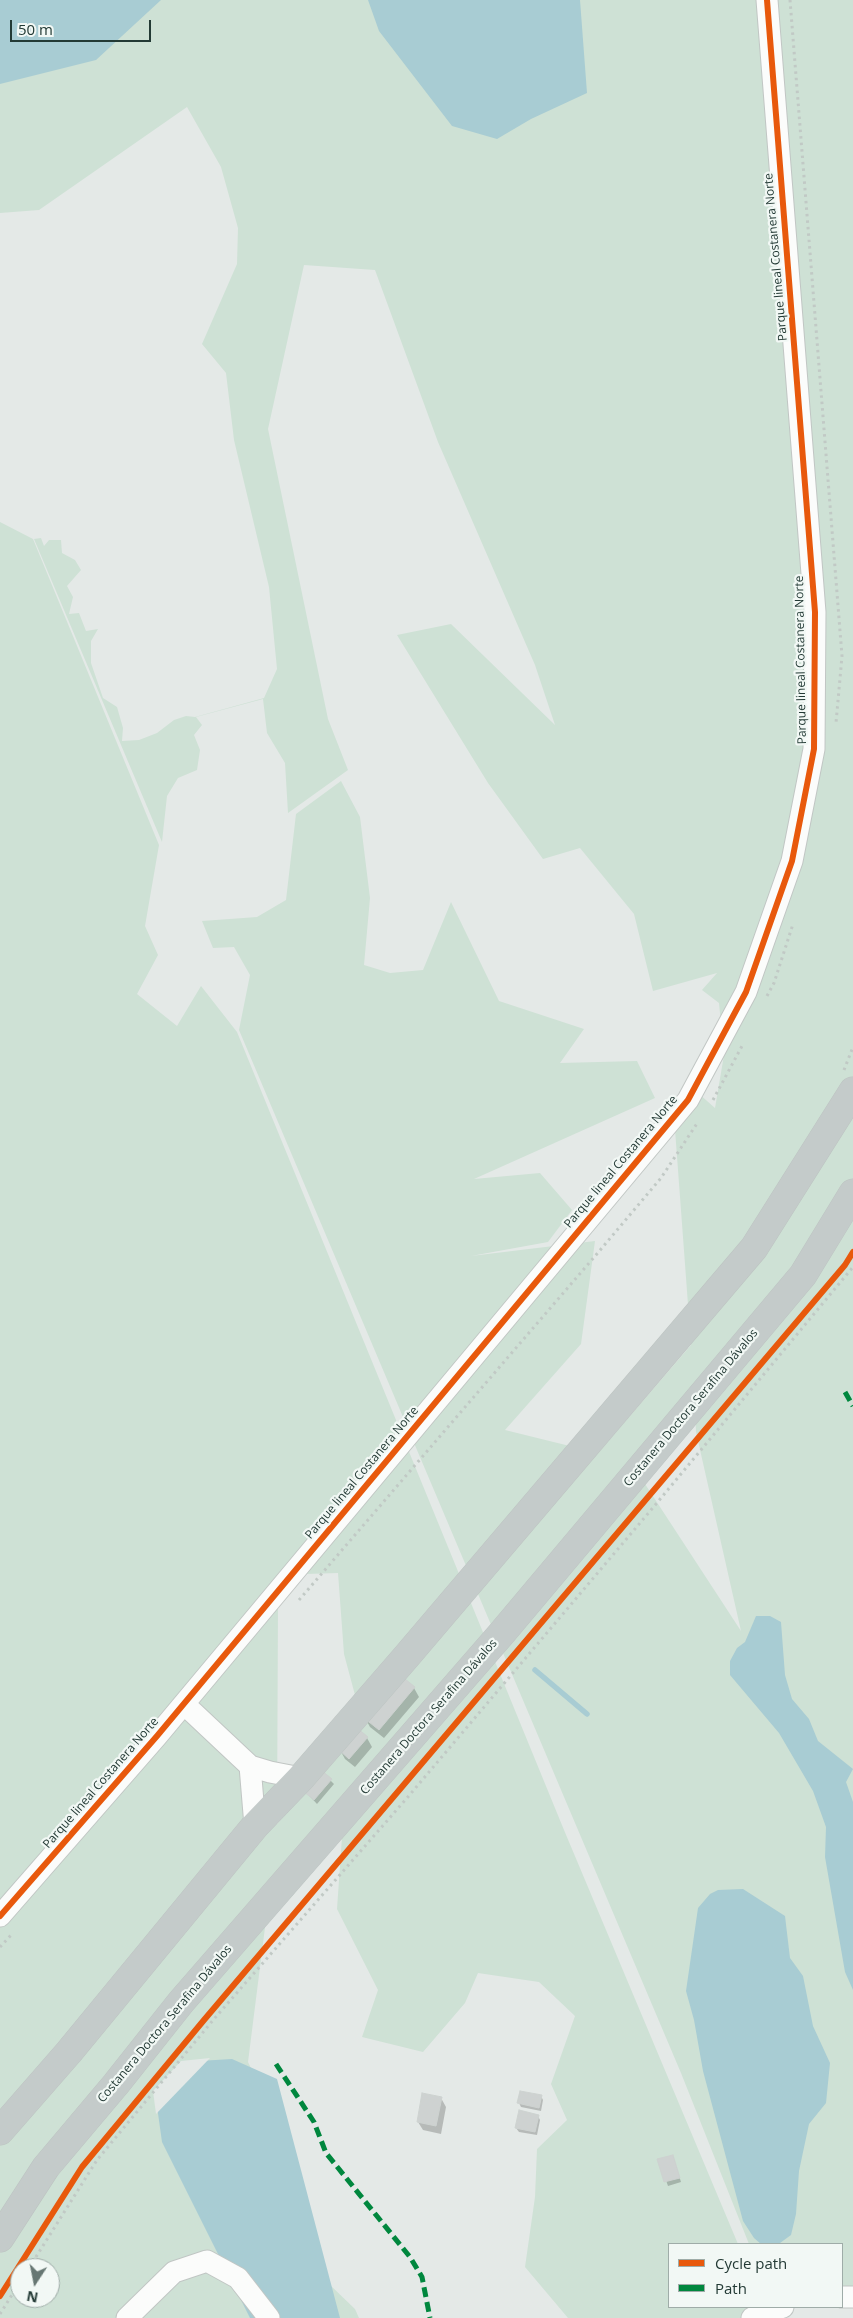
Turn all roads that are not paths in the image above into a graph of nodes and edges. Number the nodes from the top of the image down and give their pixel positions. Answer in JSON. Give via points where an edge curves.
{"nodes":[{"id":1,"x":767,"y":0,"type":"edge"},
{"id":2,"x":853,"y":1091,"type":"edge"},
{"id":3,"x":853,"y":1193,"type":"edge"},
{"id":4,"x":184,"y":1704,"type":"junction"},
{"id":5,"x":250,"y":1766,"type":"junction"},
{"id":6,"x":301,"y":1778,"type":"junction"},
{"id":7,"x":255,"y":1826,"type":"junction"},
{"id":8,"x":0,"y":1916,"type":"edge"},
{"id":9,"x":0,"y":2131,"type":"edge"},
{"id":10,"x":0,"y":2238,"type":"edge"},
{"id":11,"x":780,"y":2308,"type":"edge"},
{"id":12,"x":127,"y":2318,"type":"edge"},
{"id":13,"x":269,"y":2318,"type":"edge"},
{"id":14,"x":752,"y":2318,"type":"edge"}],
"edges":[{"from":1,"to":4,"type":"street","name":"Parque lineal Costanera Norte","via":[[815,612],[814,750],[792,861],[746,992],[688,1100]]},
{"from":2,"to":6,"type":"highway","via":[[754,1248]]},
{"from":3,"to":10,"type":"highway","name":"Costanera Doctora Serafina Dávalos","via":[[803,1275],[502,1633],[181,2002],[46,2167]]},
{"from":4,"to":5,"type":"street"},
{"from":4,"to":8,"type":"street","name":"Parque lineal Costanera Norte"},
{"from":5,"to":6,"type":"street"},
{"from":5,"to":7,"type":"street"},
{"from":6,"to":7,"type":"highway"},
{"from":7,"to":9,"type":"highway"},
{"from":11,"to":14,"type":"street"},
{"from":12,"to":13,"type":"street","via":[[174,2272],[207,2261],[238,2278]]}]}
